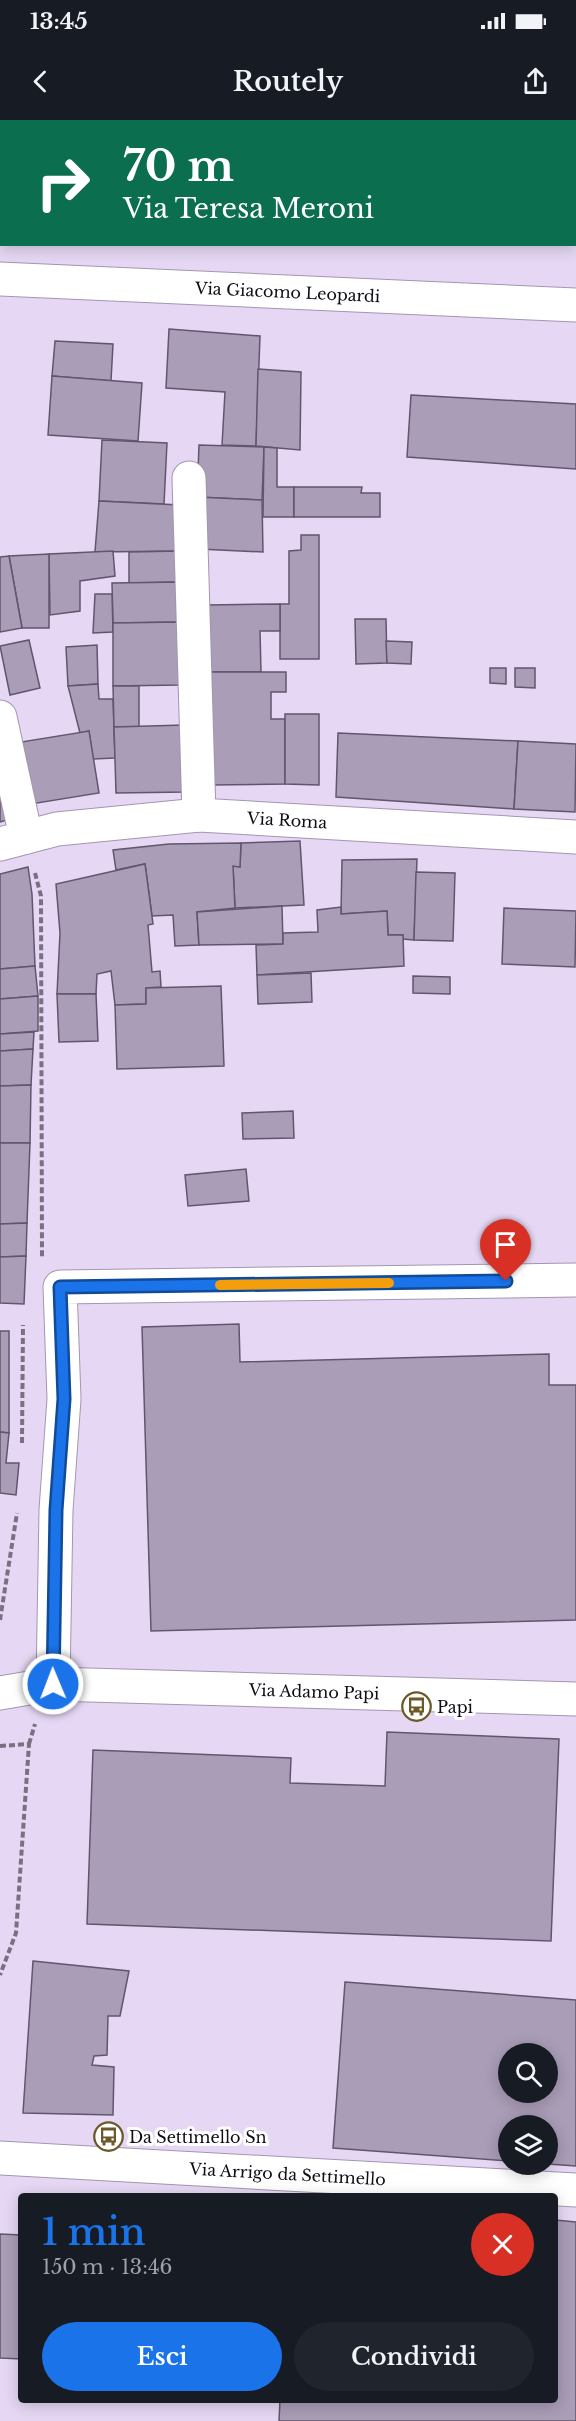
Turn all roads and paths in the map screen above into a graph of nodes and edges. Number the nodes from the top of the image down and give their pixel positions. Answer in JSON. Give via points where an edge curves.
{"nodes":[{"id":1,"x":0,"y":279,"type":"edge"},
{"id":2,"x":576,"y":305,"type":"edge"},
{"id":3,"x":189,"y":478,"type":"dead end"},
{"id":4,"x":0,"y":717,"type":"edge"},
{"id":5,"x":199,"y":815,"type":"junction"},
{"id":6,"x":576,"y":837,"type":"edge"},
{"id":7,"x":13,"y":841,"type":"edge"},
{"id":8,"x":51,"y":1277,"type":"junction"},
{"id":9,"x":576,"y":1280,"type":"edge"},
{"id":10,"x":25,"y":1320,"type":"dead end"},
{"id":11,"x":22,"y":1444,"type":"dead end"},
{"id":12,"x":19,"y":1502,"type":"dead end"},
{"id":13,"x":0,"y":1620,"type":"edge"},
{"id":14,"x":53,"y":1684,"type":"junction"},
{"id":15,"x":0,"y":1693,"type":"edge"},
{"id":16,"x":576,"y":1699,"type":"edge"},
{"id":17,"x":0,"y":1746,"type":"edge"},
{"id":18,"x":0,"y":1975,"type":"edge"},
{"id":19,"x":0,"y":2158,"type":"edge"},
{"id":20,"x":576,"y":2190,"type":"edge"}],
"edges":[{"from":1,"to":2,"type":"street","name":"Via Giacomo Leopardi"},
{"from":3,"to":5,"type":"street"},
{"from":4,"to":7,"type":"street"},
{"from":5,"to":6,"type":"street","name":"Via Roma"},
{"from":5,"to":7,"type":"street","name":"Via Roma","via":[[57,829]]},
{"from":7,"to":8,"type":"path","via":[[41,896]]},
{"from":8,"to":9,"type":"street"},
{"from":8,"to":14,"type":"street","via":[[64,1399],[56,1521]]},
{"from":10,"to":11,"type":"path"},
{"from":12,"to":13,"type":"path"},
{"from":14,"to":15,"type":"street","name":"Via Adamo Papi"},
{"from":14,"to":16,"type":"street","name":"Via Adamo Papi"},
{"from":17,"to":18,"type":"path","via":[[29,1744],[16,1933]]},
{"from":19,"to":20,"type":"street","name":"Via Arrigo da Settimello"}]}
